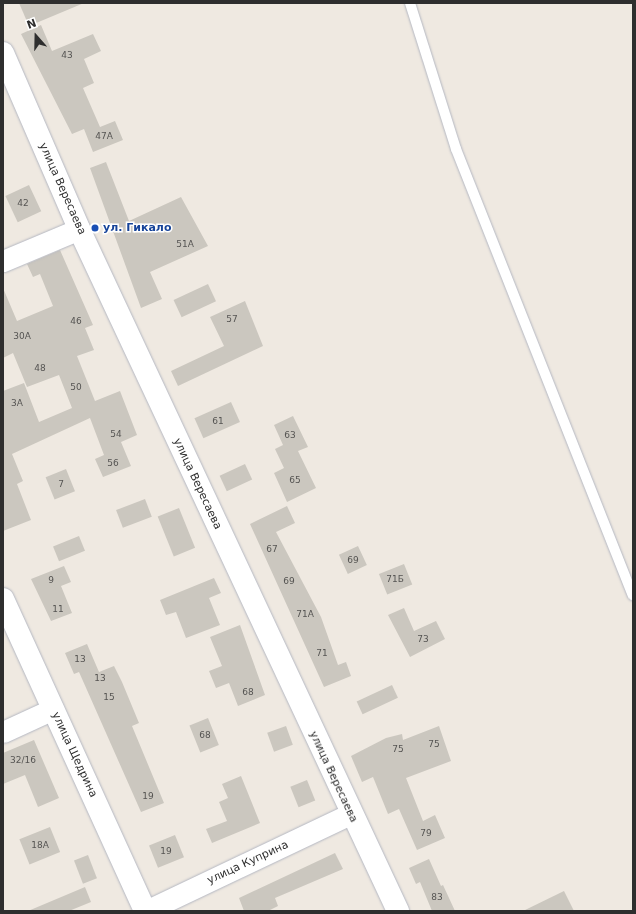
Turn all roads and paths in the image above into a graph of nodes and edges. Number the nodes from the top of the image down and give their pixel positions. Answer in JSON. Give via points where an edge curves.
{"nodes":[{"id":1,"x":410,"y":3,"type":"edge"},
{"id":2,"x":3,"y":53,"type":"edge"},
{"id":3,"x":79,"y":229,"type":"junction"},
{"id":4,"x":3,"y":261,"type":"edge"},
{"id":5,"x":633,"y":595,"type":"edge"},
{"id":6,"x":3,"y":599,"type":"edge"},
{"id":7,"x":53,"y":709,"type":"junction"},
{"id":8,"x":3,"y":732,"type":"edge"},
{"id":9,"x":350,"y":814,"type":"junction"},
{"id":10,"x":146,"y":911,"type":"edge"},
{"id":11,"x":398,"y":911,"type":"edge"}],
"edges":[{"from":1,"to":5,"type":"lane","via":[[456,149]]},
{"from":2,"to":3,"type":"main road","name":"улица Вересаева"},
{"from":3,"to":4,"type":"street"},
{"from":3,"to":9,"type":"main road","name":"улица Вересаева"},
{"from":6,"to":7,"type":"main road","name":"улица Щедрина"},
{"from":7,"to":8,"type":"street"},
{"from":7,"to":10,"type":"main road","name":"улица Щедрина"},
{"from":9,"to":10,"type":"street","name":"улица Куприна"},
{"from":9,"to":11,"type":"main road","name":"улица Вересаева"}]}
